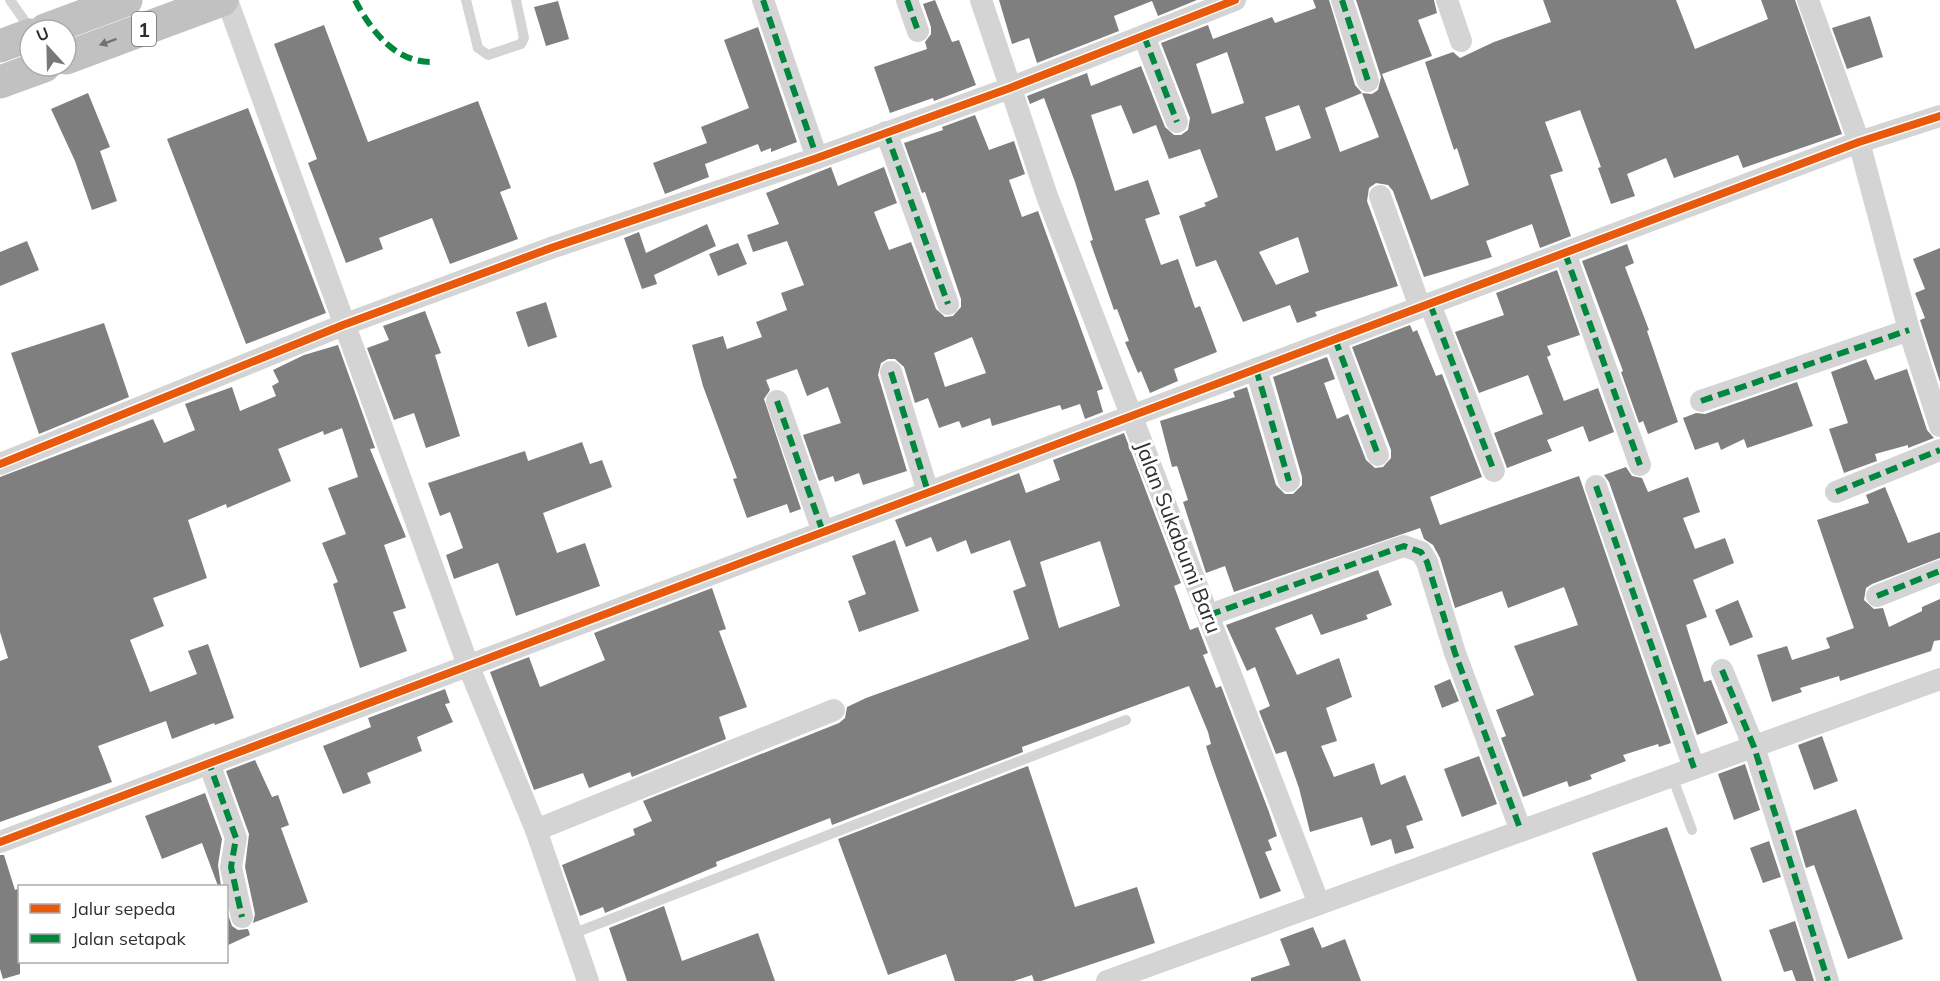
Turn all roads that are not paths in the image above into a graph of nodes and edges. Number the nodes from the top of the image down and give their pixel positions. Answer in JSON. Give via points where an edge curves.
{"nodes":[{"id":1,"x":10,"y":0,"type":"edge"},
{"id":2,"x":126,"y":0,"type":"edge"},
{"id":3,"x":224,"y":0,"type":"edge"},
{"id":4,"x":466,"y":0,"type":"edge"},
{"id":5,"x":516,"y":0,"type":"edge"},
{"id":6,"x":763,"y":0,"type":"edge"},
{"id":7,"x":907,"y":0,"type":"edge"},
{"id":8,"x":981,"y":0,"type":"edge"},
{"id":9,"x":1235,"y":0,"type":"edge"},
{"id":10,"x":1342,"y":0,"type":"edge"},
{"id":11,"x":1447,"y":0,"type":"edge"},
{"id":12,"x":1808,"y":0,"type":"edge"},
{"id":13,"x":23,"y":18,"type":"edge"},
{"id":14,"x":77,"y":18,"type":"edge"},
{"id":15,"x":918,"y":32,"type":"dead end"},
{"id":16,"x":1144,"y":36,"type":"junction"},
{"id":17,"x":18,"y":39,"type":"edge"},
{"id":18,"x":1461,"y":41,"type":"dead end"},
{"id":19,"x":0,"y":46,"type":"edge"},
{"id":20,"x":78,"y":54,"type":"edge"},
{"id":21,"x":18,"y":75,"type":"edge"},
{"id":22,"x":1368,"y":81,"type":"dead end"},
{"id":23,"x":0,"y":82,"type":"edge"},
{"id":24,"x":1010,"y":88,"type":"junction"},
{"id":25,"x":1940,"y":116,"type":"edge"},
{"id":26,"x":1177,"y":122,"type":"dead end"},
{"id":27,"x":886,"y":132,"type":"junction"},
{"id":28,"x":1859,"y":142,"type":"junction"},
{"id":29,"x":817,"y":158,"type":"junction"},
{"id":30,"x":1380,"y":196,"type":"dead end"},
{"id":31,"x":1565,"y":253,"type":"junction"},
{"id":32,"x":948,"y":304,"type":"dead end"},
{"id":33,"x":1425,"y":305,"type":"junction"},
{"id":34,"x":343,"y":325,"type":"junction"},
{"id":35,"x":1909,"y":330,"type":"junction"},
{"id":36,"x":1335,"y":339,"type":"junction"},
{"id":37,"x":1256,"y":369,"type":"junction"},
{"id":38,"x":891,"y":372,"type":"dead end"},
{"id":39,"x":777,"y":401,"type":"dead end"},
{"id":40,"x":1701,"y":401,"type":"dead end"},
{"id":41,"x":1132,"y":416,"type":"junction"},
{"id":42,"x":1940,"y":426,"type":"edge"},
{"id":43,"x":1940,"y":450,"type":"edge"},
{"id":44,"x":1378,"y":455,"type":"dead end"},
{"id":45,"x":0,"y":464,"type":"edge"},
{"id":46,"x":1640,"y":465,"type":"dead end"},
{"id":47,"x":1494,"y":471,"type":"dead end"},
{"id":48,"x":1289,"y":481,"type":"dead end"},
{"id":49,"x":1596,"y":486,"type":"dead end"},
{"id":50,"x":928,"y":492,"type":"junction"},
{"id":51,"x":1836,"y":492,"type":"dead end"},
{"id":52,"x":823,"y":532,"type":"junction"},
{"id":53,"x":1940,"y":571,"type":"edge"},
{"id":54,"x":1877,"y":596,"type":"dead end"},
{"id":55,"x":1209,"y":615,"type":"junction"},
{"id":56,"x":468,"y":665,"type":"junction"},
{"id":57,"x":1722,"y":670,"type":"dead end"},
{"id":58,"x":1940,"y":679,"type":"edge"},
{"id":59,"x":834,"y":710,"type":"dead end"},
{"id":60,"x":1126,"y":720,"type":"dead end"},
{"id":61,"x":1754,"y":747,"type":"junction"},
{"id":62,"x":209,"y":763,"type":"junction"},
{"id":63,"x":1694,"y":768,"type":"junction"},
{"id":64,"x":1672,"y":776,"type":"junction"},
{"id":65,"x":536,"y":830,"type":"junction"},
{"id":66,"x":1692,"y":830,"type":"dead end"},
{"id":67,"x":1521,"y":831,"type":"junction"},
{"id":68,"x":0,"y":842,"type":"edge"},
{"id":69,"x":1319,"y":904,"type":"junction"},
{"id":70,"x":243,"y":917,"type":"dead end"},
{"id":71,"x":572,"y":934,"type":"junction"},
{"id":72,"x":588,"y":981,"type":"edge"},
{"id":73,"x":1107,"y":981,"type":"edge"},
{"id":74,"x":1828,"y":981,"type":"edge"}],
"edges":[{"from":1,"to":13,"type":"lane"},
{"from":2,"to":14,"type":"highway","number":"1"},
{"from":3,"to":20,"type":"highway","number":"1","one_way":true},
{"from":3,"to":34,"type":"street"},
{"from":4,"to":5,"type":"lane","via":[[478,48],[488,55],[521,44],[524,38]]},
{"from":6,"to":29,"type":"street"},
{"from":7,"to":15,"type":"street"},
{"from":8,"to":24,"type":"street","name":"Jalan Sukabumi Baru"},
{"from":9,"to":16,"type":"street"},
{"from":10,"to":22,"type":"street"},
{"from":11,"to":18,"type":"street"},
{"from":12,"to":28,"type":"street"},
{"from":16,"to":24,"type":"street"},
{"from":16,"to":26,"type":"street"},
{"from":17,"to":19,"type":"highway"},
{"from":21,"to":23,"type":"highway"},
{"from":24,"to":27,"type":"street"},
{"from":24,"to":41,"type":"street","name":"Jalan Sukabumi Baru"},
{"from":25,"to":28,"type":"street"},
{"from":27,"to":29,"type":"street"},
{"from":27,"to":32,"type":"street"},
{"from":28,"to":31,"type":"street"},
{"from":28,"to":35,"type":"street"},
{"from":29,"to":34,"type":"street","via":[[551,248]]},
{"from":30,"to":33,"type":"street"},
{"from":31,"to":33,"type":"street"},
{"from":31,"to":46,"type":"street"},
{"from":33,"to":36,"type":"street"},
{"from":33,"to":47,"type":"street"},
{"from":34,"to":45,"type":"street"},
{"from":34,"to":56,"type":"street"},
{"from":35,"to":40,"type":"street"},
{"from":35,"to":42,"type":"street"},
{"from":36,"to":37,"type":"street"},
{"from":36,"to":44,"type":"street"},
{"from":37,"to":41,"type":"street"},
{"from":37,"to":48,"type":"street"},
{"from":38,"to":50,"type":"street"},
{"from":39,"to":52,"type":"street"},
{"from":41,"to":50,"type":"street"},
{"from":41,"to":55,"type":"street","name":"Jalan Sukabumi Baru"},
{"from":43,"to":51,"type":"street"},
{"from":49,"to":63,"type":"street"},
{"from":50,"to":52,"type":"street"},
{"from":52,"to":56,"type":"street"},
{"from":53,"to":54,"type":"street"},
{"from":55,"to":67,"type":"street","via":[[1404,546],[1421,552]]},
{"from":55,"to":69,"type":"street","name":"Jalan Sukabumi Baru"},
{"from":56,"to":62,"type":"street"},
{"from":56,"to":65,"type":"street"},
{"from":57,"to":61,"type":"street"},
{"from":58,"to":61,"type":"street"},
{"from":59,"to":65,"type":"street"},
{"from":60,"to":71,"type":"lane"},
{"from":61,"to":63,"type":"street"},
{"from":61,"to":74,"type":"street"},
{"from":62,"to":68,"type":"street"},
{"from":62,"to":70,"type":"street","via":[[236,838],[231,867]]},
{"from":63,"to":64,"type":"street"},
{"from":64,"to":66,"type":"lane"},
{"from":64,"to":67,"type":"street"},
{"from":65,"to":71,"type":"street"},
{"from":67,"to":69,"type":"street"},
{"from":69,"to":73,"type":"street"},
{"from":71,"to":72,"type":"street"}]}
